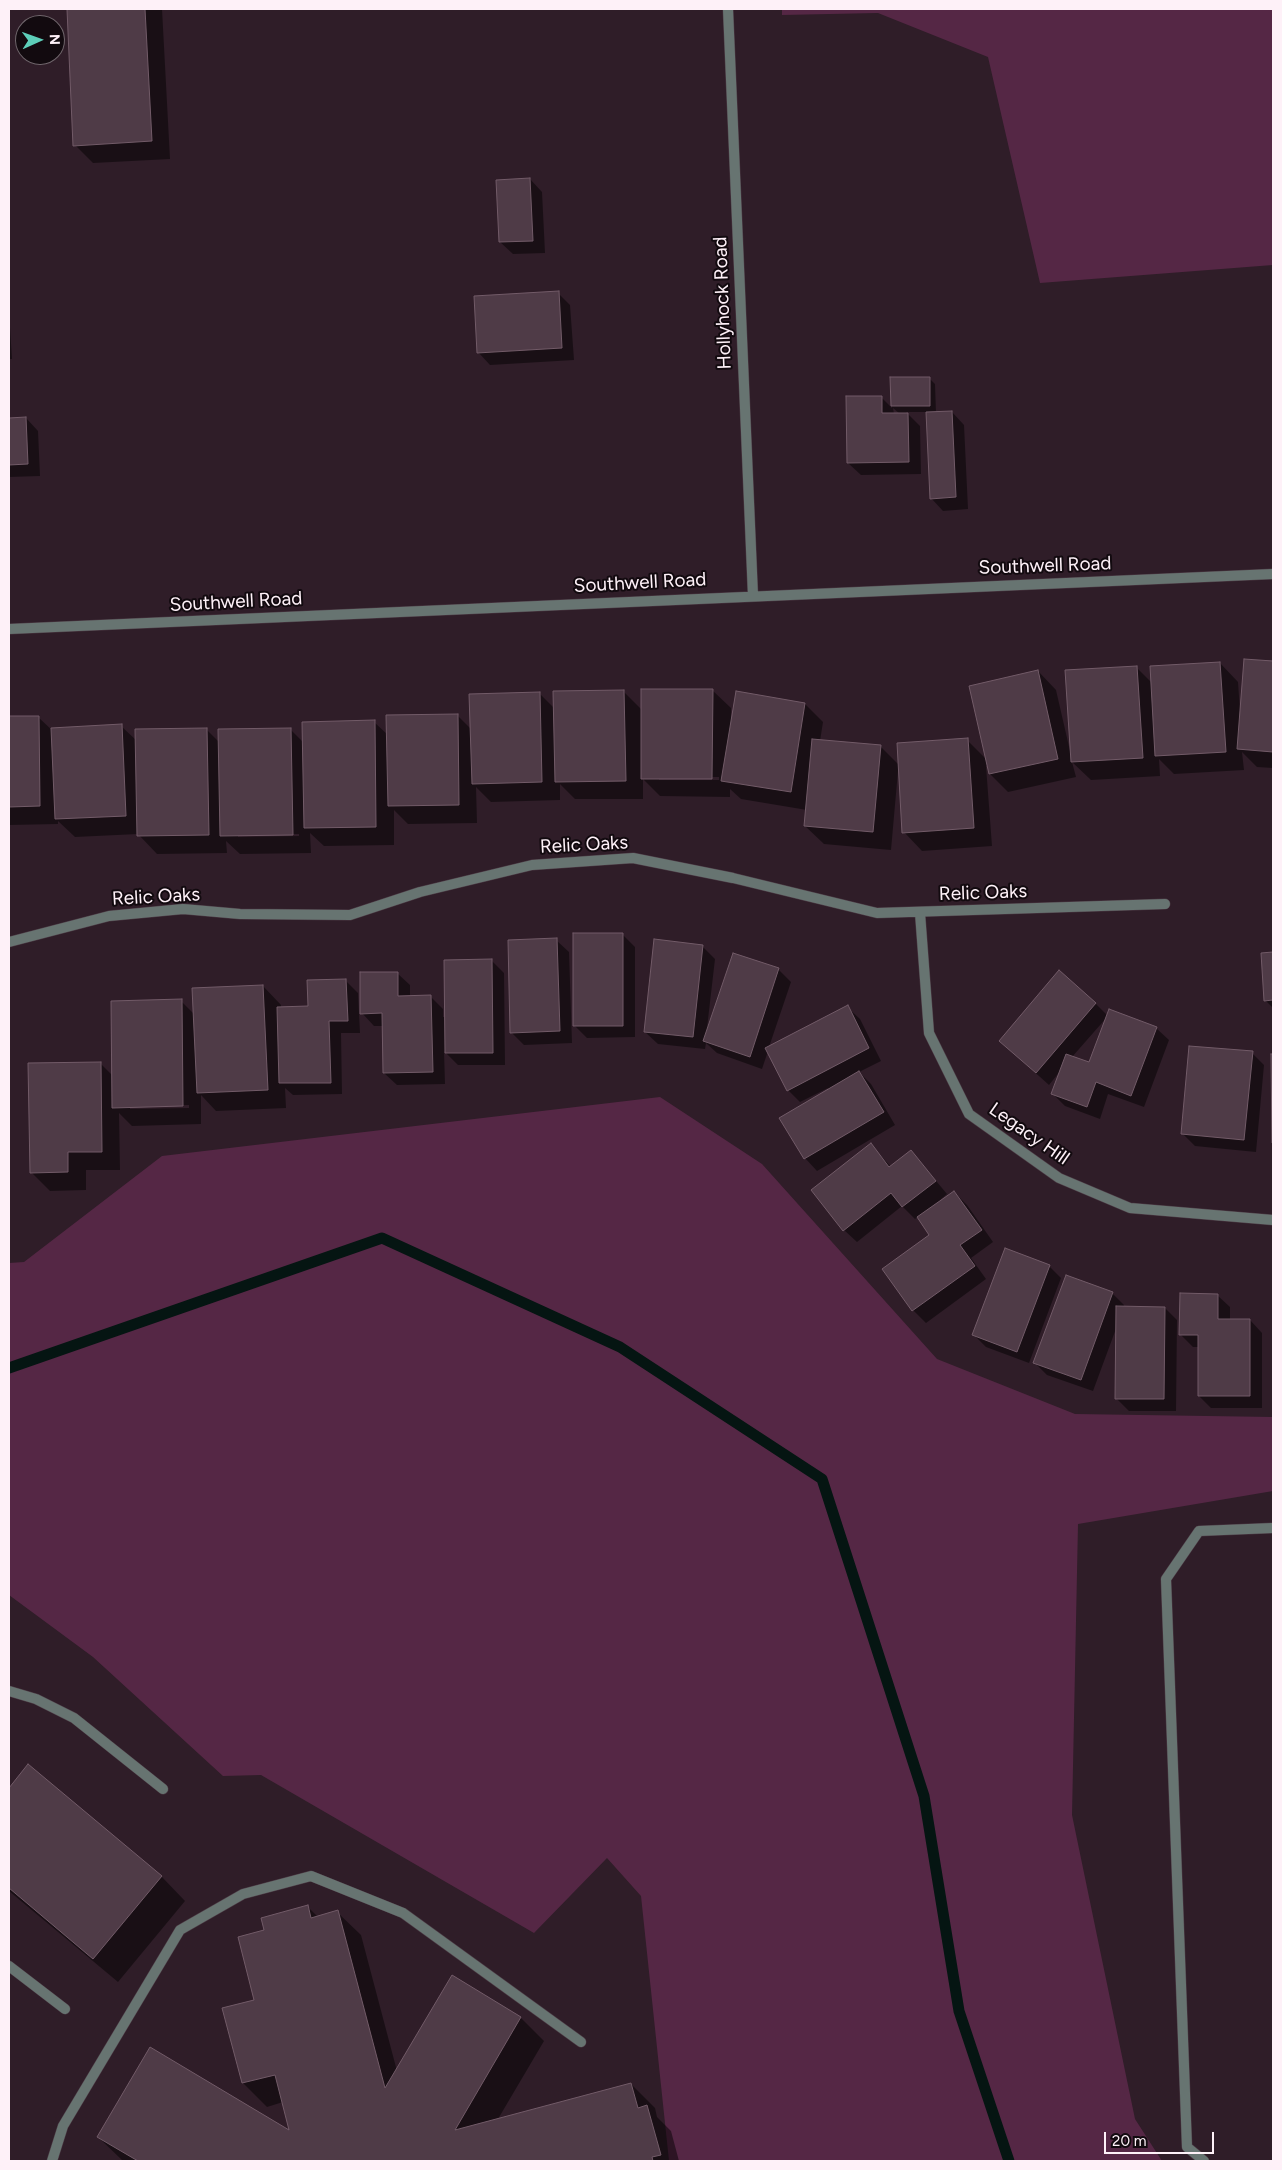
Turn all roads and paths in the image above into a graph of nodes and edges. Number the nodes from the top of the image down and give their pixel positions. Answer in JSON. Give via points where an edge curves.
{"nodes":[{"id":1,"x":728,"y":9,"type":"edge"},
{"id":2,"x":1273,"y":574,"type":"edge"},
{"id":3,"x":753,"y":596,"type":"junction"},
{"id":4,"x":9,"y":629,"type":"edge"},
{"id":5,"x":1165,"y":904,"type":"dead end"},
{"id":6,"x":920,"y":913,"type":"junction"},
{"id":7,"x":9,"y":942,"type":"edge"},
{"id":8,"x":1273,"y":1220,"type":"edge"},
{"id":9,"x":1273,"y":1528,"type":"edge"},
{"id":10,"x":9,"y":1691,"type":"edge"},
{"id":11,"x":163,"y":1789,"type":"dead end"},
{"id":12,"x":9,"y":1966,"type":"edge"},
{"id":13,"x":65,"y":2009,"type":"dead end"},
{"id":14,"x":581,"y":2042,"type":"dead end"},
{"id":15,"x":52,"y":2161,"type":"edge"},
{"id":16,"x":1204,"y":2161,"type":"edge"}],
"edges":[{"from":1,"to":3,"type":"street","name":"Hollyhock Road"},
{"from":2,"to":3,"type":"street","name":"Southwell Road"},
{"from":3,"to":4,"type":"street","name":"Southwell Road"},
{"from":5,"to":6,"type":"street","name":"Relic Oaks"},
{"from":6,"to":7,"type":"street","name":"Relic Oaks","via":[[877,914],[733,878],[633,858],[532,865],[420,892],[350,915],[240,914],[183,909],[109,916]]},
{"from":6,"to":8,"type":"street","name":"Legacy Hill","via":[[929,1034],[969,1114],[1059,1178],[1130,1208]]},
{"from":9,"to":16,"type":"street","via":[[1199,1531],[1166,1579],[1187,2147]]},
{"from":10,"to":11,"type":"street","via":[[74,1718]]},
{"from":12,"to":13,"type":"street"},
{"from":14,"to":15,"type":"street","via":[[403,1913],[312,1876],[243,1894],[180,1930],[63,2126]]}]}
